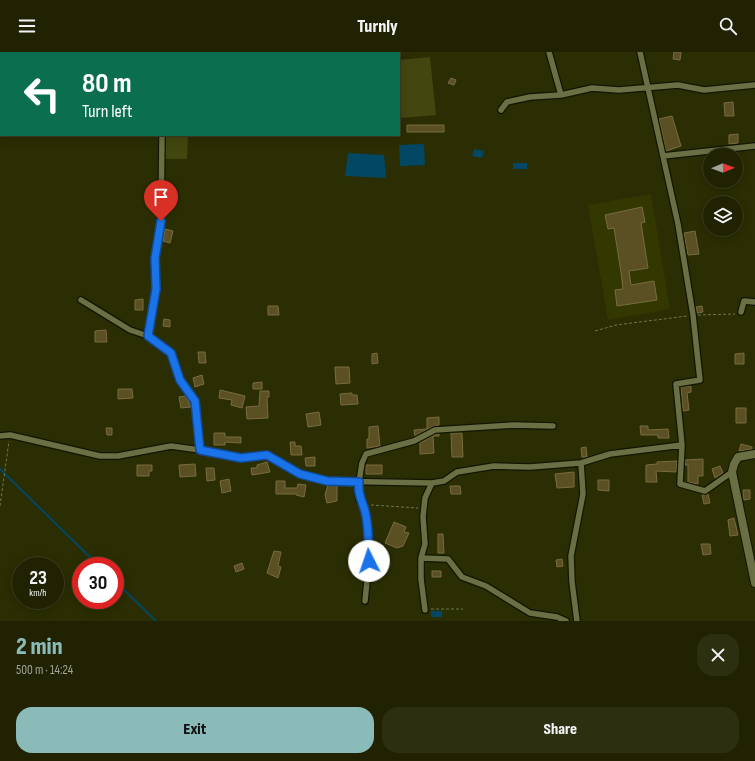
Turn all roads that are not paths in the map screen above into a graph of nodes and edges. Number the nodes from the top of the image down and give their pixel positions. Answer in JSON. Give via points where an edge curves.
{"nodes":[{"id":1,"x":549,"y":52,"type":"edge"},
{"id":2,"x":640,"y":52,"type":"edge"},
{"id":3,"x":755,"y":85,"type":"edge"},
{"id":4,"x":648,"y":88,"type":"junction"},
{"id":5,"x":561,"y":95,"type":"junction"},
{"id":6,"x":501,"y":110,"type":"dead end"},
{"id":7,"x":162,"y":136,"type":"edge"},
{"id":8,"x":755,"y":146,"type":"edge"},
{"id":9,"x":663,"y":156,"type":"junction"},
{"id":10,"x":82,"y":300,"type":"dead end"},
{"id":11,"x":755,"y":302,"type":"edge"},
{"id":12,"x":741,"y":312,"type":"road end"},
{"id":13,"x":148,"y":336,"type":"junction"},
{"id":14,"x":554,"y":426,"type":"dead end"},
{"id":15,"x":0,"y":436,"type":"edge"},
{"id":16,"x":682,"y":444,"type":"junction"},
{"id":17,"x":200,"y":450,"type":"junction"},
{"id":18,"x":755,"y":454,"type":"edge"},
{"id":19,"x":581,"y":463,"type":"junction"},
{"id":20,"x":732,"y":472,"type":"junction"},
{"id":21,"x":359,"y":482,"type":"junction"},
{"id":22,"x":432,"y":483,"type":"junction"},
{"id":23,"x":421,"y":558,"type":"junction"},
{"id":24,"x":755,"y":583,"type":"edge"},
{"id":25,"x":365,"y":601,"type":"dead end"},
{"id":26,"x":425,"y":610,"type":"road end"},
{"id":27,"x":566,"y":621,"type":"edge"},
{"id":28,"x":577,"y":621,"type":"edge"}],
"edges":[{"from":1,"to":5,"type":"street"},
{"from":2,"to":4,"type":"street"},
{"from":3,"to":4,"type":"street","via":[[704,90],[678,85]]},
{"from":4,"to":5,"type":"street","via":[[592,88]]},
{"from":4,"to":9,"type":"street"},
{"from":5,"to":6,"type":"street","via":[[530,97],[507,102]]},
{"from":7,"to":13,"type":"street","via":[[161,221],[155,258],[156,289]]},
{"from":8,"to":9,"type":"street"},
{"from":9,"to":16,"type":"street","via":[[678,224],[693,315],[700,380],[676,384]]},
{"from":10,"to":13,"type":"street","via":[[130,330]]},
{"from":11,"to":12,"type":"street","via":[[744,301]]},
{"from":13,"to":17,"type":"street","via":[[171,353],[180,380],[195,401]]},
{"from":14,"to":21,"type":"street","via":[[514,425],[435,430],[414,441],[366,454]]},
{"from":15,"to":17,"type":"street","via":[[10,434],[100,456],[118,456],[171,446]]},
{"from":16,"to":19,"type":"street","via":[[610,454]]},
{"from":16,"to":20,"type":"street","via":[[680,484],[705,491]]},
{"from":17,"to":21,"type":"street","via":[[241,458],[267,455],[300,474],[327,481]]},
{"from":18,"to":20,"type":"main road","via":[[738,457]]},
{"from":19,"to":22,"type":"street","via":[[530,467],[494,466],[457,472],[444,481]]},
{"from":19,"to":28,"type":"street","via":[[583,494],[571,556]]},
{"from":20,"to":24,"type":"main road"},
{"from":21,"to":22,"type":"street"},
{"from":21,"to":25,"type":"street","via":[[359,500],[364,506],[366,517],[369,561]]},
{"from":22,"to":23,"type":"street","via":[[425,498],[425,544]]},
{"from":23,"to":26,"type":"street"},
{"from":23,"to":27,"type":"street","via":[[448,559],[462,577],[486,586],[530,613]]}]}
